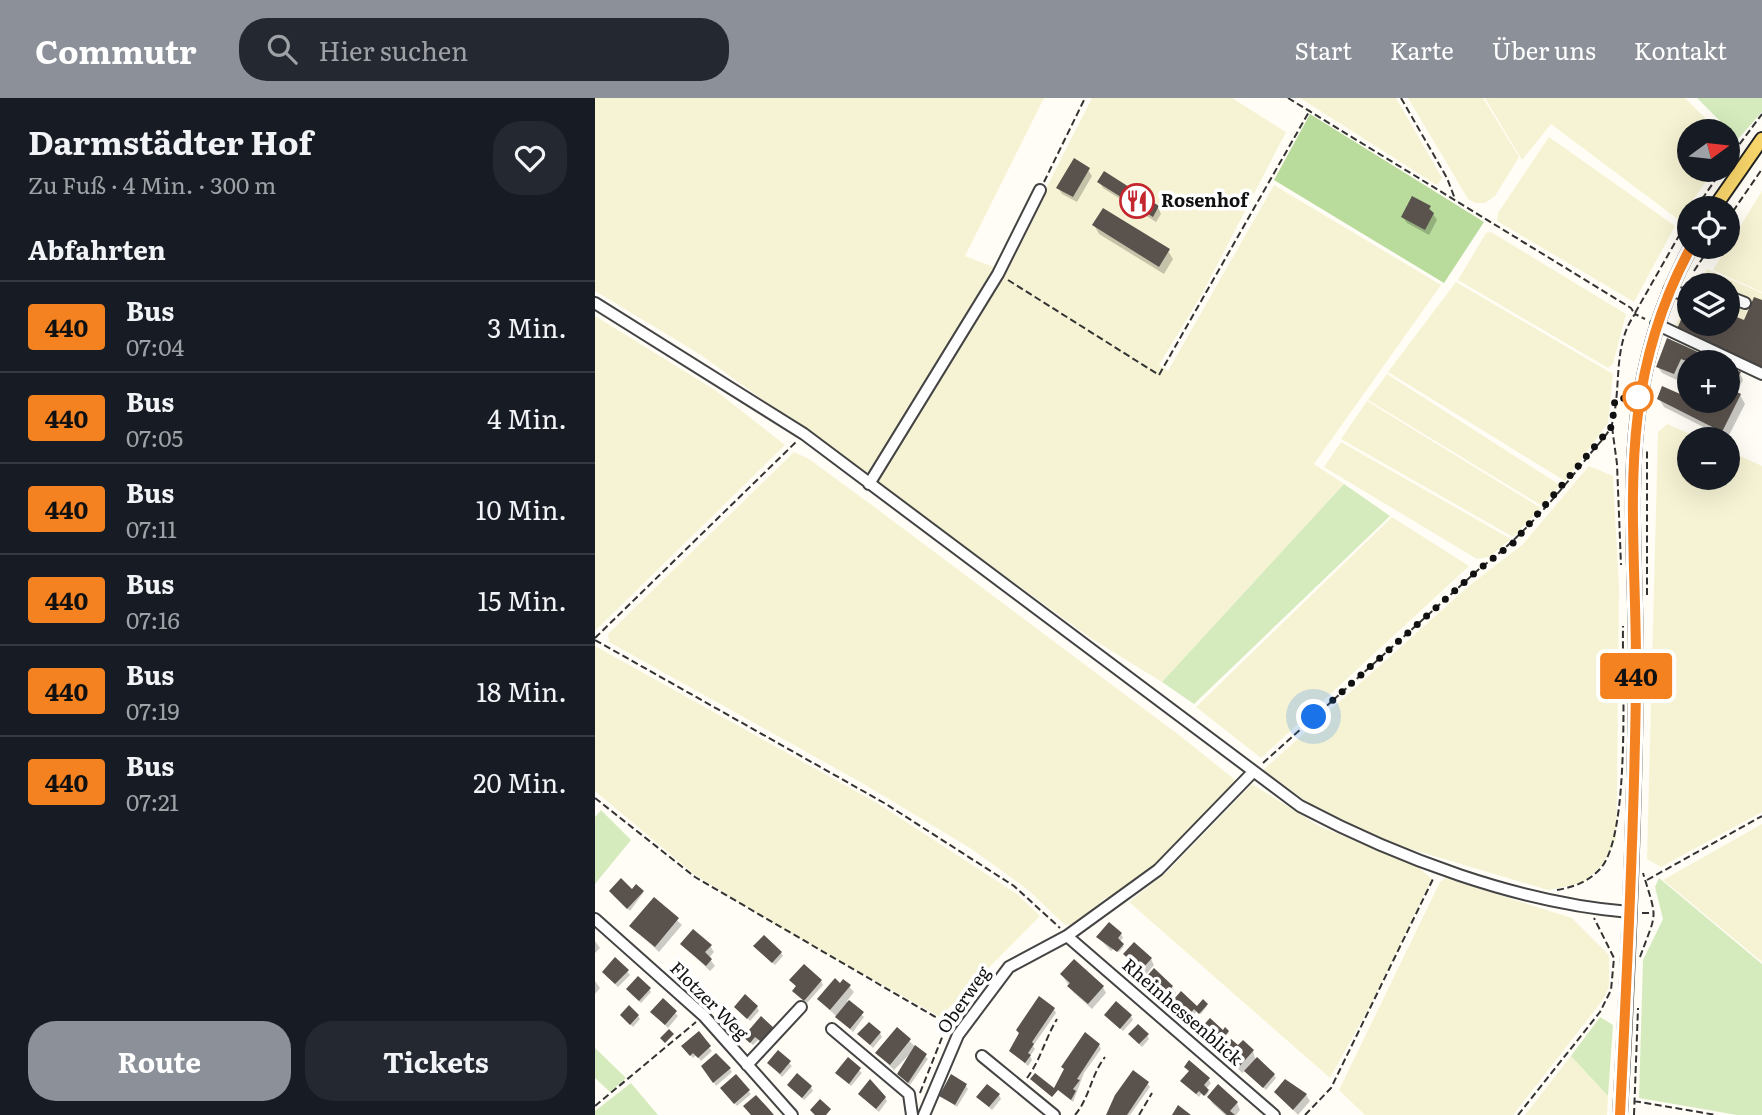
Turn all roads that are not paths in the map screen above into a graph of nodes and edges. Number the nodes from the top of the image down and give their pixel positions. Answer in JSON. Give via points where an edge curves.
{"nodes":[{"id":1,"x":1762,"y":139,"type":"edge"},
{"id":2,"x":1040,"y":190,"type":"road end"},
{"id":3,"x":1722,"y":196,"type":"edge"},
{"id":4,"x":1685,"y":259,"type":"edge"},
{"id":5,"x":1669,"y":290,"type":"junction"},
{"id":6,"x":1677,"y":292,"type":"edge"},
{"id":7,"x":1740,"y":301,"type":"edge"},
{"id":8,"x":595,"y":303,"type":"edge"},
{"id":9,"x":1745,"y":303,"type":"dead end"},
{"id":10,"x":1656,"y":324,"type":"junction"},
{"id":11,"x":1762,"y":374,"type":"edge"},
{"id":12,"x":869,"y":484,"type":"junction"},
{"id":13,"x":1253,"y":772,"type":"junction"},
{"id":14,"x":1629,"y":912,"type":"junction"},
{"id":15,"x":595,"y":919,"type":"edge"},
{"id":16,"x":1067,"y":936,"type":"junction"},
{"id":17,"x":801,"y":1007,"type":"dead end"},
{"id":18,"x":832,"y":1029,"type":"dead end"},
{"id":19,"x":982,"y":1056,"type":"dead end"},
{"id":20,"x":747,"y":1065,"type":"junction"},
{"id":21,"x":916,"y":1113,"type":"edge"},
{"id":22,"x":792,"y":1115,"type":"edge"},
{"id":23,"x":1054,"y":1115,"type":"edge"},
{"id":24,"x":1274,"y":1115,"type":"edge"},
{"id":25,"x":1620,"y":1115,"type":"edge"}],
"edges":[{"from":1,"to":3,"type":"main road"},
{"from":2,"to":12,"type":"street","via":[[998,274]]},
{"from":4,"to":5,"type":"main road"},
{"from":5,"to":6,"type":"street"},
{"from":5,"to":10,"type":"main road"},
{"from":7,"to":9,"type":"street"},
{"from":8,"to":12,"type":"street","via":[[804,434]]},
{"from":10,"to":11,"type":"street"},
{"from":10,"to":14,"type":"main road","via":[[1638,396],[1632,457],[1636,688]]},
{"from":12,"to":13,"type":"street"},
{"from":13,"to":14,"type":"street","via":[[1300,806],[1358,836],[1439,867],[1590,909]]},
{"from":13,"to":16,"type":"street","name":"Oberweg","via":[[1158,870]]},
{"from":14,"to":25,"type":"main road"},
{"from":15,"to":20,"type":"street","name":"Flotzer Weg","via":[[704,1016]]},
{"from":16,"to":21,"type":"street","name":"Oberweg","via":[[1009,967],[958,1035]]},
{"from":16,"to":24,"type":"street","name":"Rheinhessenblick"},
{"from":17,"to":20,"type":"street"},
{"from":18,"to":21,"type":"street","via":[[909,1094]]},
{"from":19,"to":23,"type":"street"},
{"from":20,"to":22,"type":"street","name":"Flotzer Weg"}]}
